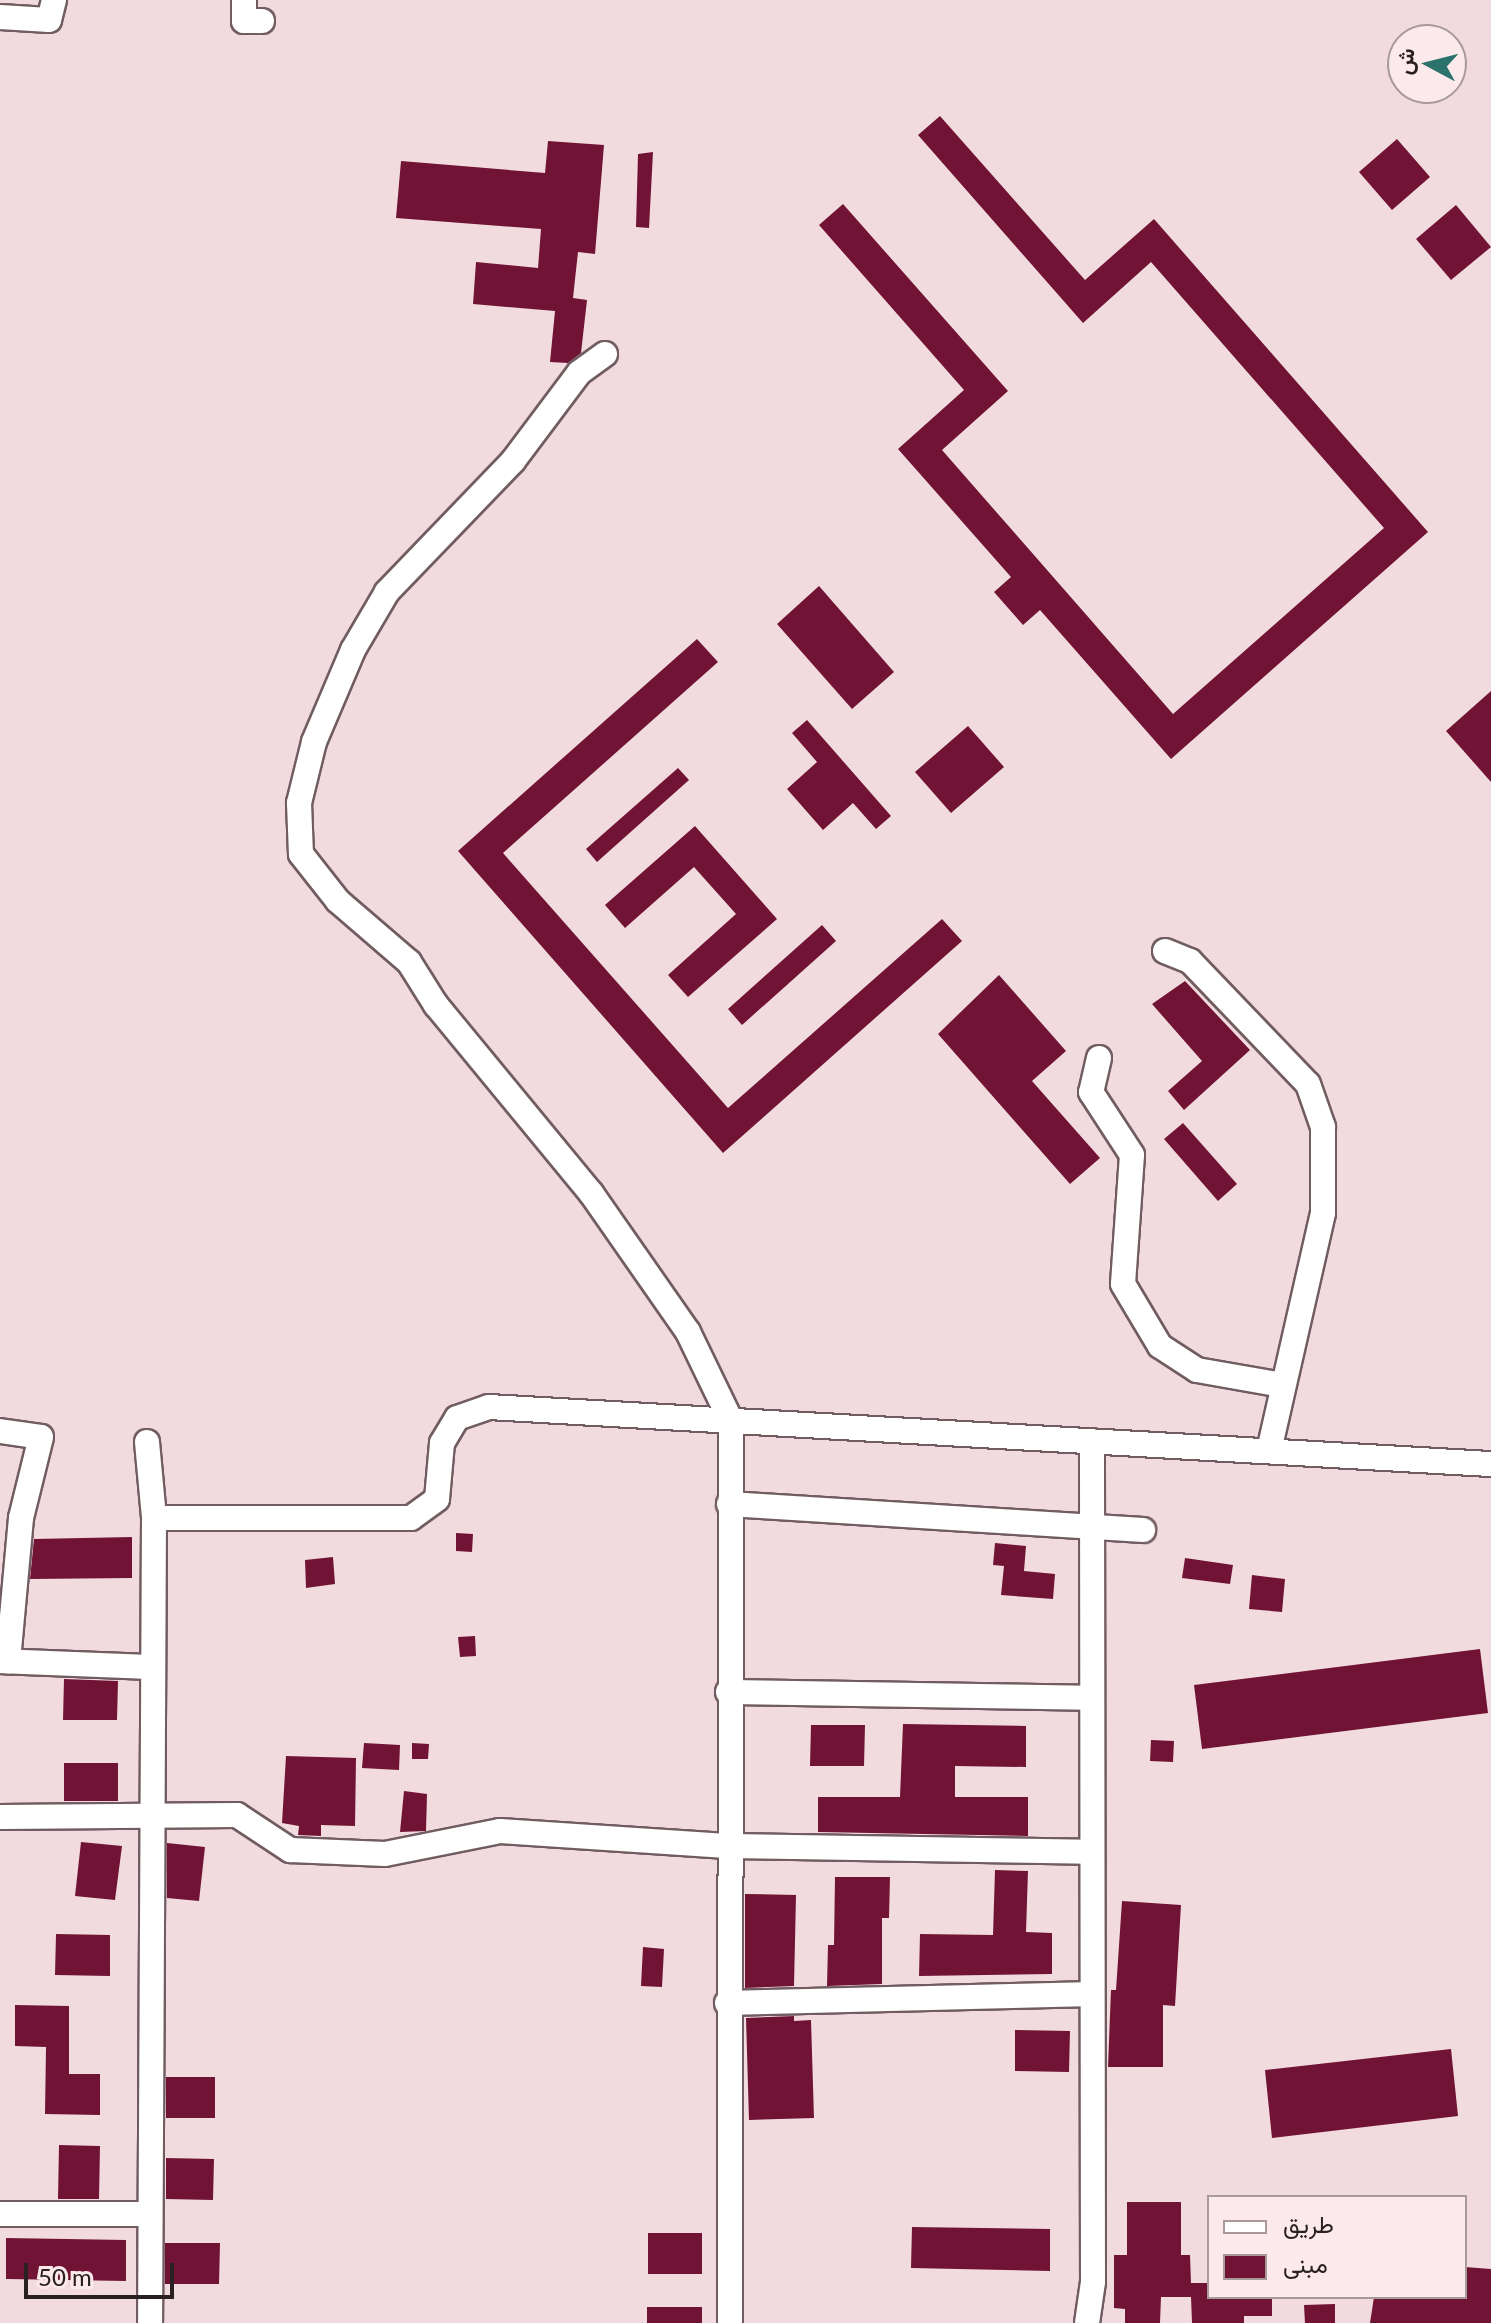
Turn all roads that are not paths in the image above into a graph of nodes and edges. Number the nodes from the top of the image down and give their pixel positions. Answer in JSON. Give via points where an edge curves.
{"nodes":[{"id":1,"x":54,"y":0,"type":"edge"},
{"id":2,"x":244,"y":0,"type":"edge"},
{"id":3,"x":0,"y":17,"type":"edge"},
{"id":4,"x":262,"y":21,"type":"dead end"},
{"id":5,"x":605,"y":354,"type":"dead end"},
{"id":6,"x":1165,"y":951,"type":"dead end"},
{"id":7,"x":1099,"y":1058,"type":"dead end"},
{"id":8,"x":1282,"y":1385,"type":"junction"},
{"id":9,"x":731,"y":1421,"type":"junction"},
{"id":10,"x":0,"y":1431,"type":"edge"},
{"id":11,"x":1092,"y":1441,"type":"junction"},
{"id":12,"x":147,"y":1442,"type":"dead end"},
{"id":13,"x":1269,"y":1451,"type":"junction"},
{"id":14,"x":1491,"y":1464,"type":"edge"},
{"id":15,"x":729,"y":1504,"type":"junction"},
{"id":16,"x":154,"y":1518,"type":"junction"},
{"id":17,"x":1091,"y":1528,"type":"junction"},
{"id":18,"x":1143,"y":1530,"type":"dead end"},
{"id":19,"x":4,"y":1661,"type":"edge"},
{"id":20,"x":151,"y":1667,"type":"junction"},
{"id":21,"x":728,"y":1692,"type":"junction"},
{"id":22,"x":1091,"y":1698,"type":"junction"},
{"id":23,"x":150,"y":1816,"type":"junction"},
{"id":24,"x":0,"y":1817,"type":"edge"},
{"id":25,"x":727,"y":1846,"type":"junction"},
{"id":26,"x":1092,"y":1852,"type":"junction"},
{"id":27,"x":1092,"y":1994,"type":"junction"},
{"id":28,"x":727,"y":2003,"type":"junction"},
{"id":29,"x":0,"y":2214,"type":"edge"},
{"id":30,"x":149,"y":2214,"type":"junction"},
{"id":31,"x":150,"y":2323,"type":"edge"},
{"id":32,"x":730,"y":2323,"type":"edge"},
{"id":33,"x":1087,"y":2323,"type":"edge"}],
"edges":[{"from":1,"to":3,"type":"street","via":[[49,20]]},
{"from":2,"to":4,"type":"street","via":[[244,21]]},
{"from":5,"to":9,"type":"street","via":[[579,373],[513,461],[387,592],[353,650],[314,742],[299,803],[301,854],[338,901],[409,962],[436,1005],[591,1193],[688,1332]]},
{"from":6,"to":8,"type":"street","via":[[1190,961],[1308,1084],[1323,1127],[1323,1213]]},
{"from":7,"to":8,"type":"street","via":[[1091,1092],[1132,1155],[1123,1284],[1160,1346],[1197,1370]]},
{"from":8,"to":13,"type":"street"},
{"from":9,"to":11,"type":"street"},
{"from":9,"to":15,"type":"street"},
{"from":9,"to":16,"type":"street","via":[[489,1407],[457,1418],[442,1443],[437,1499],[411,1518]]},
{"from":10,"to":19,"type":"street","via":[[41,1437],[21,1518]]},
{"from":11,"to":13,"type":"street"},
{"from":11,"to":17,"type":"street"},
{"from":12,"to":16,"type":"street"},
{"from":13,"to":14,"type":"street"},
{"from":15,"to":17,"type":"street"},
{"from":15,"to":21,"type":"street"},
{"from":16,"to":20,"type":"street"},
{"from":17,"to":18,"type":"street"},
{"from":17,"to":22,"type":"street"},
{"from":19,"to":20,"type":"street"},
{"from":20,"to":23,"type":"street"},
{"from":21,"to":22,"type":"street"},
{"from":21,"to":25,"type":"street"},
{"from":22,"to":26,"type":"street"},
{"from":23,"to":24,"type":"street"},
{"from":23,"to":25,"type":"street","via":[[237,1815],[290,1850],[385,1854],[500,1831]]},
{"from":23,"to":30,"type":"street"},
{"from":25,"to":26,"type":"street"},
{"from":25,"to":28,"type":"street"},
{"from":26,"to":27,"type":"street"},
{"from":27,"to":28,"type":"street"},
{"from":27,"to":33,"type":"street","via":[[1093,2282]]},
{"from":28,"to":32,"type":"street"},
{"from":29,"to":30,"type":"street"},
{"from":30,"to":31,"type":"street"}]}
